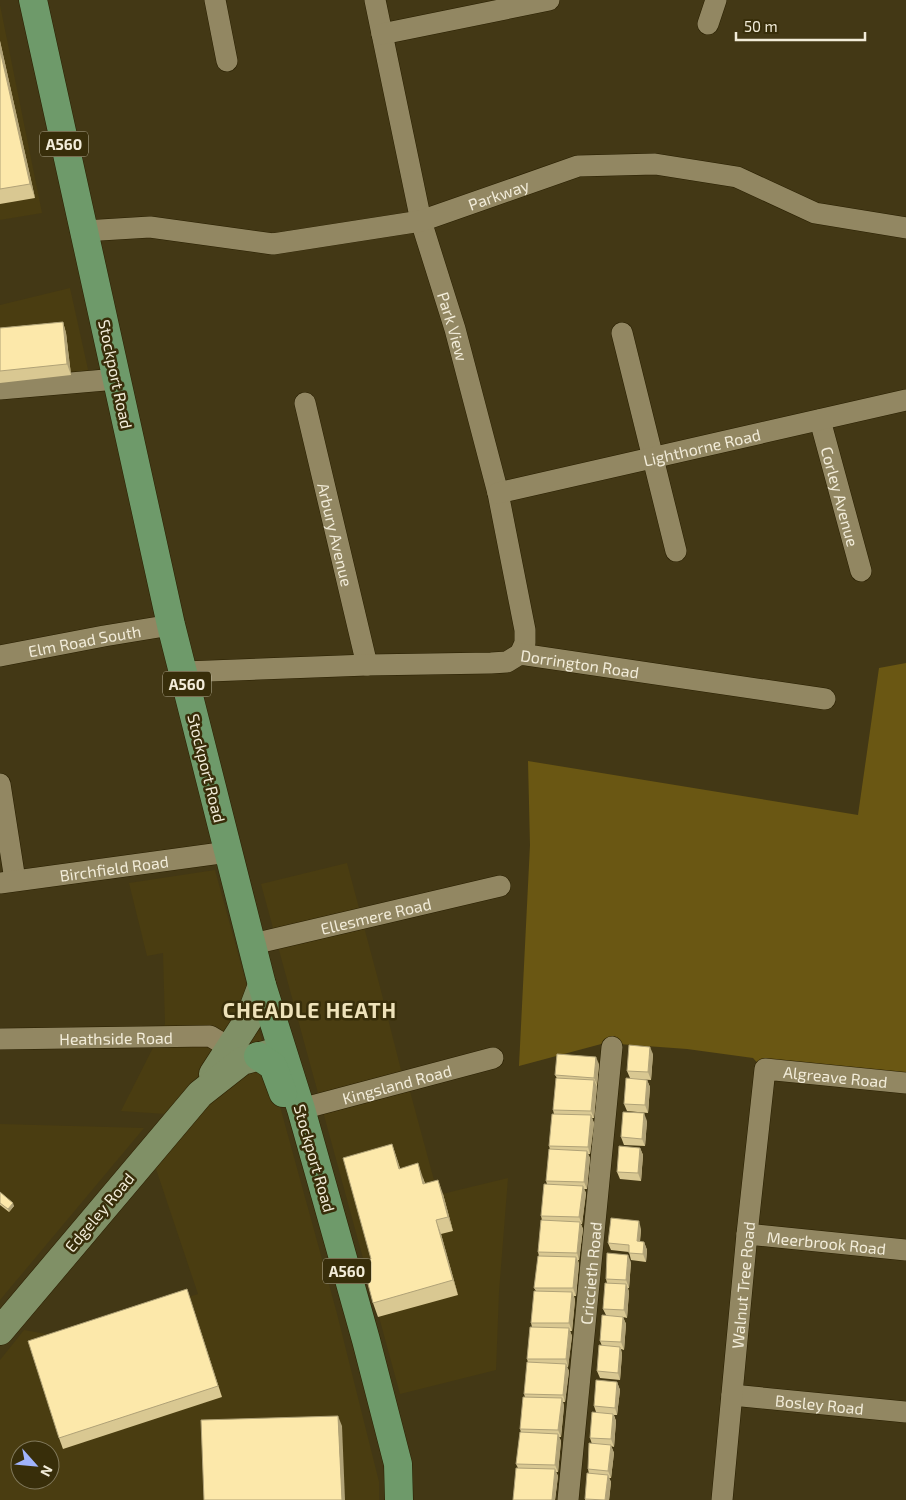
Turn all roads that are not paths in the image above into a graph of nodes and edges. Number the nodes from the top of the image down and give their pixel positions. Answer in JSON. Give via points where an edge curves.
{"nodes":[{"id":1,"x":33,"y":0,"type":"edge"},
{"id":2,"x":215,"y":0,"type":"edge"},
{"id":3,"x":375,"y":0,"type":"edge"},
{"id":4,"x":549,"y":0,"type":"edge"},
{"id":5,"x":716,"y":0,"type":"edge"},
{"id":6,"x":708,"y":24,"type":"dead end"},
{"id":7,"x":382,"y":34,"type":"junction"},
{"id":8,"x":227,"y":61,"type":"dead end"},
{"id":9,"x":421,"y":221,"type":"junction"},
{"id":10,"x":906,"y":228,"type":"edge"},
{"id":11,"x":84,"y":232,"type":"junction"},
{"id":12,"x":622,"y":334,"type":"dead end"},
{"id":13,"x":117,"y":379,"type":"junction"},
{"id":14,"x":0,"y":389,"type":"edge"},
{"id":15,"x":906,"y":400,"type":"edge"},
{"id":16,"x":305,"y":403,"type":"dead end"},
{"id":17,"x":820,"y":420,"type":"junction"},
{"id":18,"x":654,"y":458,"type":"junction"},
{"id":19,"x":498,"y":493,"type":"junction"},
{"id":20,"x":676,"y":551,"type":"dead end"},
{"id":21,"x":861,"y":571,"type":"dead end"},
{"id":22,"x":171,"y":625,"type":"junction"},
{"id":23,"x":520,"y":654,"type":"junction"},
{"id":24,"x":0,"y":656,"type":"edge"},
{"id":25,"x":367,"y":665,"type":"junction"},
{"id":26,"x":184,"y":672,"type":"junction"},
{"id":27,"x":825,"y":699,"type":"dead end"},
{"id":28,"x":0,"y":784,"type":"edge"},
{"id":29,"x":228,"y":852,"type":"junction"},
{"id":30,"x":7,"y":882,"type":"edge"},
{"id":31,"x":500,"y":886,"type":"dead end"},
{"id":32,"x":253,"y":944,"type":"junction"},
{"id":33,"x":262,"y":985,"type":"junction"},
{"id":34,"x":0,"y":1039,"type":"edge"},
{"id":35,"x":224,"y":1043,"type":"junction"},
{"id":36,"x":272,"y":1044,"type":"junction"},
{"id":37,"x":612,"y":1047,"type":"dead end"},
{"id":38,"x":493,"y":1058,"type":"dead end"},
{"id":39,"x":765,"y":1069,"type":"joint"},
{"id":40,"x":906,"y":1083,"type":"edge"},
{"id":41,"x":200,"y":1094,"type":"junction"},
{"id":42,"x":301,"y":1110,"type":"junction"},
{"id":43,"x":747,"y":1234,"type":"junction"},
{"id":44,"x":906,"y":1250,"type":"edge"},
{"id":45,"x":0,"y":1331,"type":"edge"},
{"id":46,"x":732,"y":1395,"type":"junction"},
{"id":47,"x":906,"y":1412,"type":"edge"},
{"id":48,"x":399,"y":1500,"type":"edge"},
{"id":49,"x":568,"y":1500,"type":"edge"},
{"id":50,"x":722,"y":1500,"type":"edge"}],
"edges":[{"from":1,"to":11,"type":"main road","name":"Stockport Road","number":"A560"},
{"from":2,"to":8,"type":"street"},
{"from":3,"to":7,"type":"street","name":"Park View"},
{"from":4,"to":7,"type":"street"},
{"from":5,"to":6,"type":"street"},
{"from":7,"to":9,"type":"street","name":"Park View"},
{"from":9,"to":10,"type":"street","name":"Parkway","via":[[578,166],[655,164],[737,177],[815,213]]},
{"from":9,"to":11,"type":"street","name":"Parkway","via":[[273,244],[150,227]]},
{"from":9,"to":19,"type":"street","name":"Park View","via":[[455,329]]},
{"from":11,"to":13,"type":"main road","name":"Stockport Road","number":"A560"},
{"from":12,"to":18,"type":"street"},
{"from":13,"to":14,"type":"street"},
{"from":13,"to":22,"type":"main road","name":"Stockport Road","number":"A560"},
{"from":15,"to":17,"type":"street","name":"Lighthorne Road"},
{"from":16,"to":25,"type":"street","name":"Arbury Avenue"},
{"from":17,"to":18,"type":"street","name":"Lighthorne Road"},
{"from":17,"to":21,"type":"street","name":"Corley Avenue"},
{"from":18,"to":19,"type":"street","name":"Lighthorne Road"},
{"from":18,"to":20,"type":"street"},
{"from":19,"to":23,"type":"street","name":"Park View","via":[[525,630],[525,643]]},
{"from":22,"to":24,"type":"street","name":"Elm Road South"},
{"from":22,"to":26,"type":"main road","name":"Stockport Road","number":"A560"},
{"from":23,"to":25,"type":"street","name":"Dorrington Road","via":[[507,662]]},
{"from":23,"to":27,"type":"street","name":"Dorrington Road"},
{"from":25,"to":26,"type":"street","name":"Dorrington Road"},
{"from":26,"to":29,"type":"main road","name":"Stockport Road","number":"A560"},
{"from":28,"to":30,"type":"street"},
{"from":29,"to":30,"type":"street","name":"Birchfield Road"},
{"from":29,"to":32,"type":"main road","name":"Stockport Road","number":"A560"},
{"from":31,"to":32,"type":"street","name":"Ellesmere Road"},
{"from":32,"to":33,"type":"main road","name":"Stockport Road","number":"A560"},
{"from":33,"to":35,"type":"main road","name":"Edgeley Road","via":[[250,1017]]},
{"from":33,"to":36,"type":"main road","name":"Stockport Road","number":"A560"},
{"from":34,"to":35,"type":"street","name":"Heathside Road"},
{"from":35,"to":36,"type":"main road"},
{"from":35,"to":41,"type":"main road","name":"Edgeley Road"},
{"from":36,"to":41,"type":"main road","name":"Edgeley Road","via":[[242,1061]]},
{"from":36,"to":42,"type":"main road","number":"A560","via":[[273,1066],[286,1101]]},
{"from":37,"to":49,"type":"street","name":"Criccieth Road"},
{"from":38,"to":42,"type":"street","name":"Kingsland Road"},
{"from":39,"to":40,"type":"street","name":"Algreave Road"},
{"from":39,"to":43,"type":"street","name":"Walnut Tree Road"},
{"from":41,"to":45,"type":"main road","name":"Edgeley Road"},
{"from":42,"to":48,"type":"main road","name":"Stockport Road","number":"A560","via":[[398,1464]]},
{"from":43,"to":44,"type":"street","name":"Meerbrook Road"},
{"from":43,"to":46,"type":"street","name":"Walnut Tree Road"},
{"from":46,"to":47,"type":"street","name":"Bosley Road"},
{"from":46,"to":50,"type":"street","name":"Walnut Tree Road"}]}
